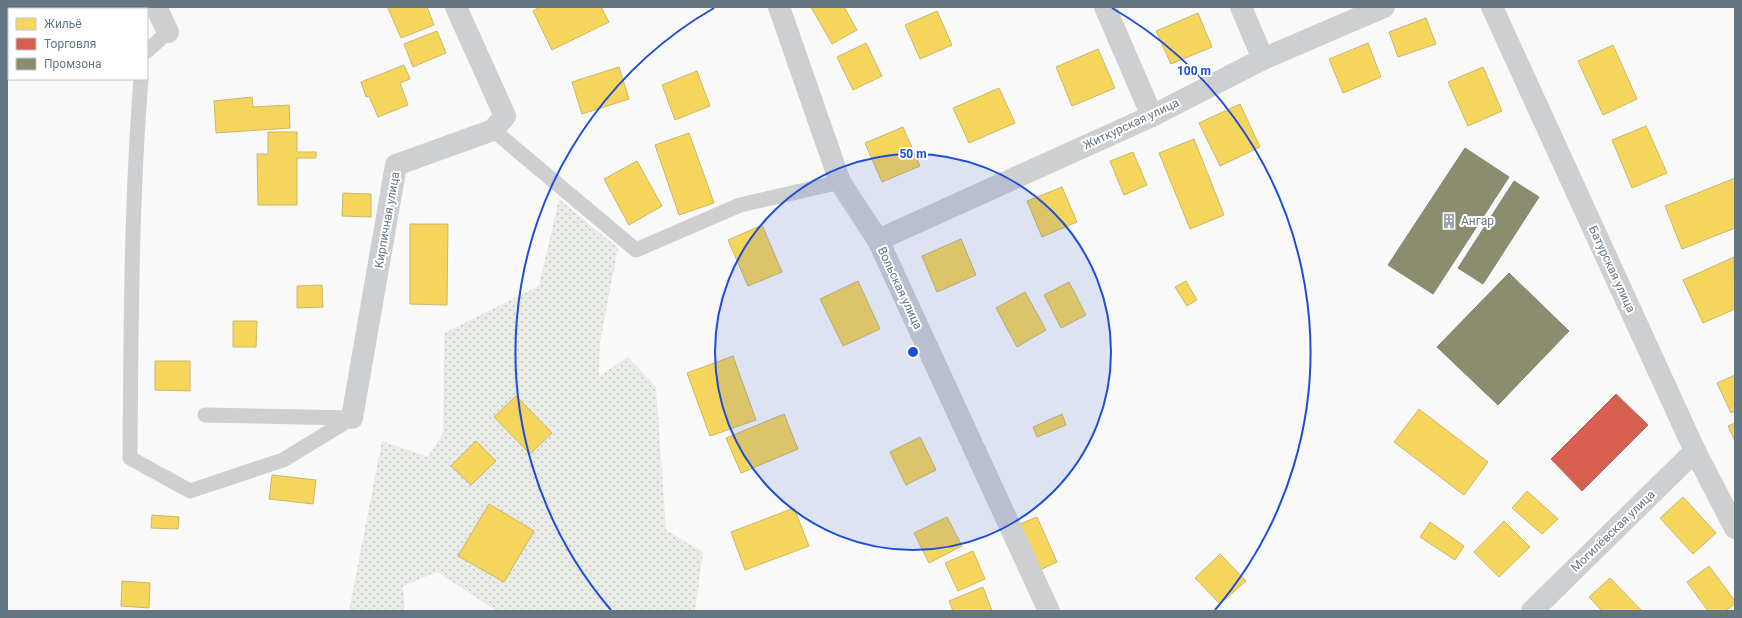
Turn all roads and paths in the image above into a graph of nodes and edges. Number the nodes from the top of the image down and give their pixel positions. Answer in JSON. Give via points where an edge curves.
{"nodes":[{"id":1,"x":156,"y":7,"type":"edge"},
{"id":2,"x":456,"y":7,"type":"edge"},
{"id":3,"x":779,"y":7,"type":"edge"},
{"id":4,"x":1105,"y":7,"type":"edge"},
{"id":5,"x":1241,"y":7,"type":"edge"},
{"id":6,"x":1384,"y":7,"type":"edge"},
{"id":7,"x":1492,"y":7,"type":"edge"},
{"id":8,"x":168,"y":32,"type":"joint"},
{"id":9,"x":148,"y":51,"type":"edge"},
{"id":10,"x":1263,"y":59,"type":"junction"},
{"id":11,"x":141,"y":80,"type":"edge"},
{"id":12,"x":1152,"y":116,"type":"junction"},
{"id":13,"x":493,"y":130,"type":"junction"},
{"id":14,"x":840,"y":182,"type":"junction"},
{"id":15,"x":878,"y":240,"type":"junction"},
{"id":16,"x":205,"y":415,"type":"dead end"},
{"id":17,"x":352,"y":418,"type":"junction"},
{"id":18,"x":1695,"y":451,"type":"junction"},
{"id":19,"x":1735,"y":528,"type":"edge"},
{"id":20,"x":1049,"y":611,"type":"edge"},
{"id":21,"x":1532,"y":611,"type":"edge"}],
"edges":[{"from":1,"to":8,"type":"street"},
{"from":2,"to":13,"type":"street","via":[[504,116]]},
{"from":3,"to":14,"type":"street","name":"Вольская улица"},
{"from":4,"to":12,"type":"street"},
{"from":5,"to":10,"type":"street"},
{"from":6,"to":10,"type":"street","name":"Житкурская улица"},
{"from":7,"to":18,"type":"street","name":"Батурская улица"},
{"from":8,"to":9,"type":"lane"},
{"from":10,"to":12,"type":"street","name":"Житкурская улица"},
{"from":11,"to":17,"type":"lane","via":[[131,259],[130,458],[190,491],[284,460]]},
{"from":12,"to":15,"type":"street","name":"Житкурская улица"},
{"from":13,"to":14,"type":"lane","via":[[636,250],[740,205]]},
{"from":13,"to":17,"type":"street","name":"Кирпичная улица","via":[[396,165]]},
{"from":14,"to":15,"type":"street","name":"Вольская улица"},
{"from":15,"to":20,"type":"street","name":"Вольская улица"},
{"from":16,"to":17,"type":"lane"},
{"from":18,"to":19,"type":"street","name":"Батурская улица"},
{"from":18,"to":21,"type":"street","name":"Могилёвская улица"}]}
